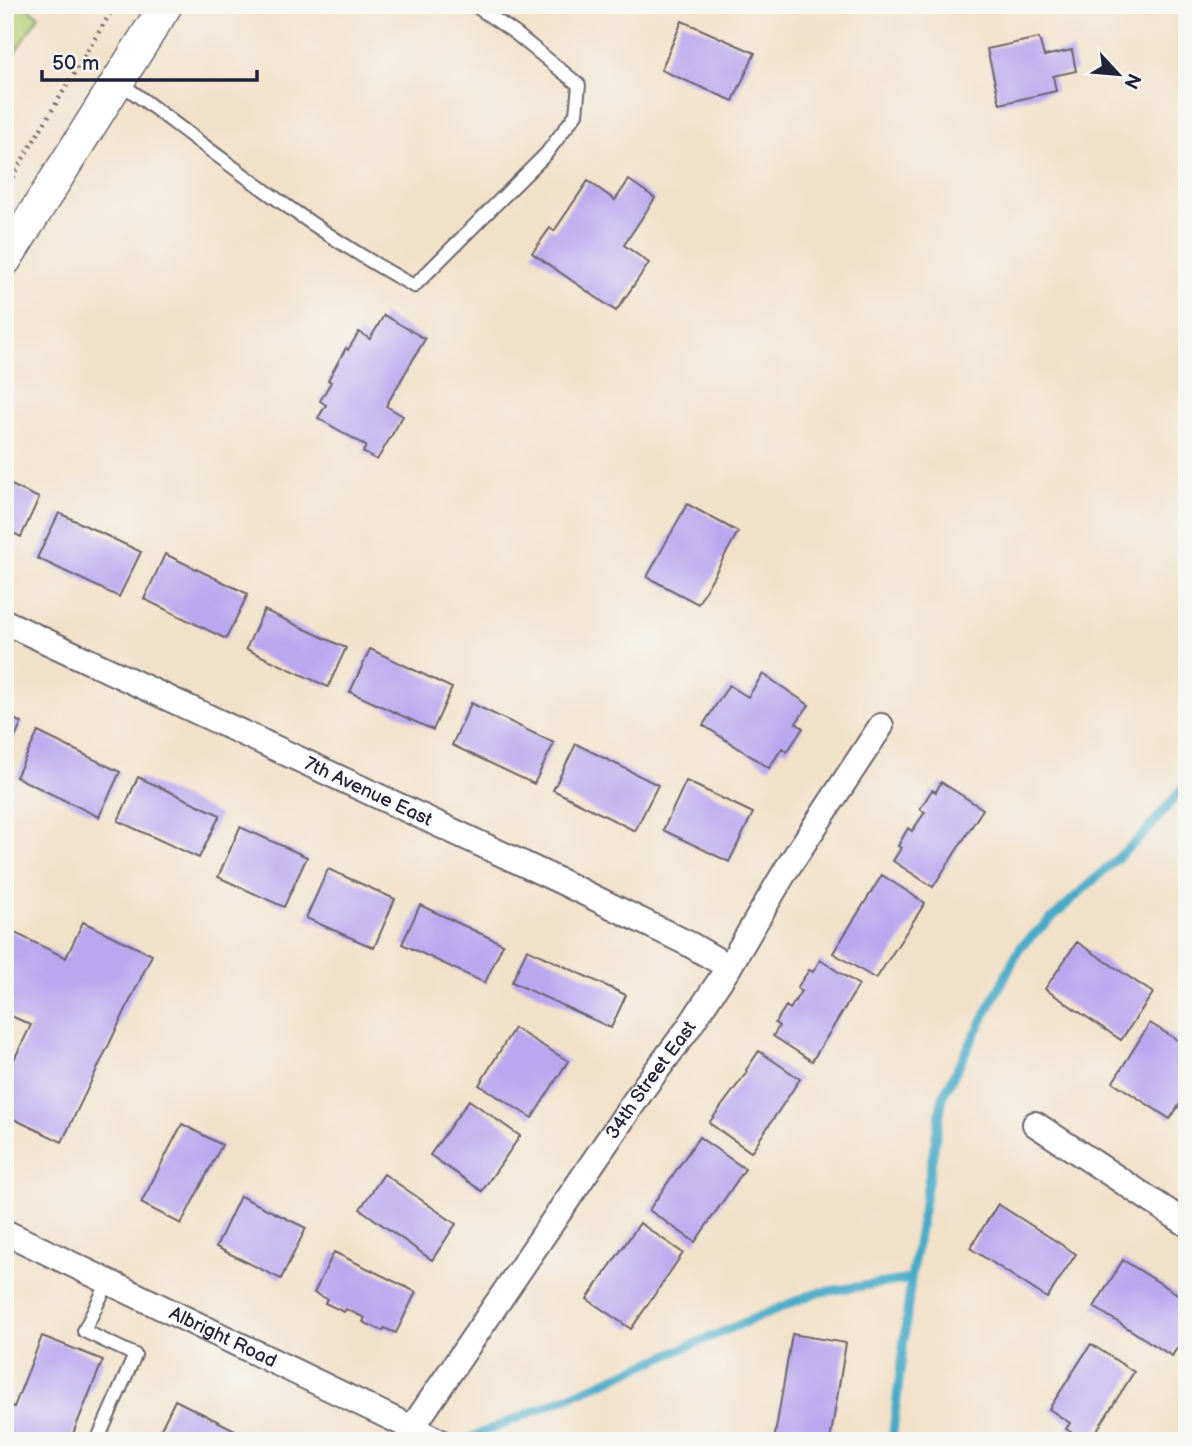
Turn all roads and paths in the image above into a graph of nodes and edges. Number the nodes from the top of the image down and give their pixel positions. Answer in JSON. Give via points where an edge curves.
{"nodes":[{"id":1,"x":116,"y":5,"type":"edge"},
{"id":2,"x":166,"y":5,"type":"edge"},
{"id":3,"x":474,"y":5,"type":"edge"},
{"id":4,"x":118,"y":81,"type":"junction"},
{"id":5,"x":5,"y":188,"type":"edge"},
{"id":6,"x":5,"y":260,"type":"edge"},
{"id":7,"x":5,"y":622,"type":"edge"},
{"id":8,"x":881,"y":726,"type":"dead end"},
{"id":9,"x":729,"y":967,"type":"junction"},
{"id":10,"x":1035,"y":1124,"type":"dead end"},
{"id":11,"x":1187,"y":1224,"type":"edge"},
{"id":12,"x":5,"y":1232,"type":"edge"},
{"id":13,"x":108,"y":1282,"type":"junction"},
{"id":14,"x":427,"y":1435,"type":"edge"},
{"id":15,"x":97,"y":1441,"type":"edge"}],
"edges":[{"from":1,"to":5,"type":"path"},
{"from":2,"to":4,"type":"street"},
{"from":3,"to":4,"type":"lane","via":[[579,85],[576,114],[546,154],[414,286],[272,195]]},
{"from":4,"to":6,"type":"street"},
{"from":7,"to":9,"type":"street","name":"7th Avenue East","via":[[562,883]]},
{"from":8,"to":9,"type":"street","name":"34th Street East","via":[[786,870]]},
{"from":9,"to":14,"type":"street","name":"34th Street East"},
{"from":10,"to":11,"type":"street"},
{"from":12,"to":13,"type":"street","name":"Albright Road"},
{"from":13,"to":14,"type":"street","name":"Albright Road"},
{"from":13,"to":15,"type":"lane","via":[[84,1331],[135,1355]]}]}
